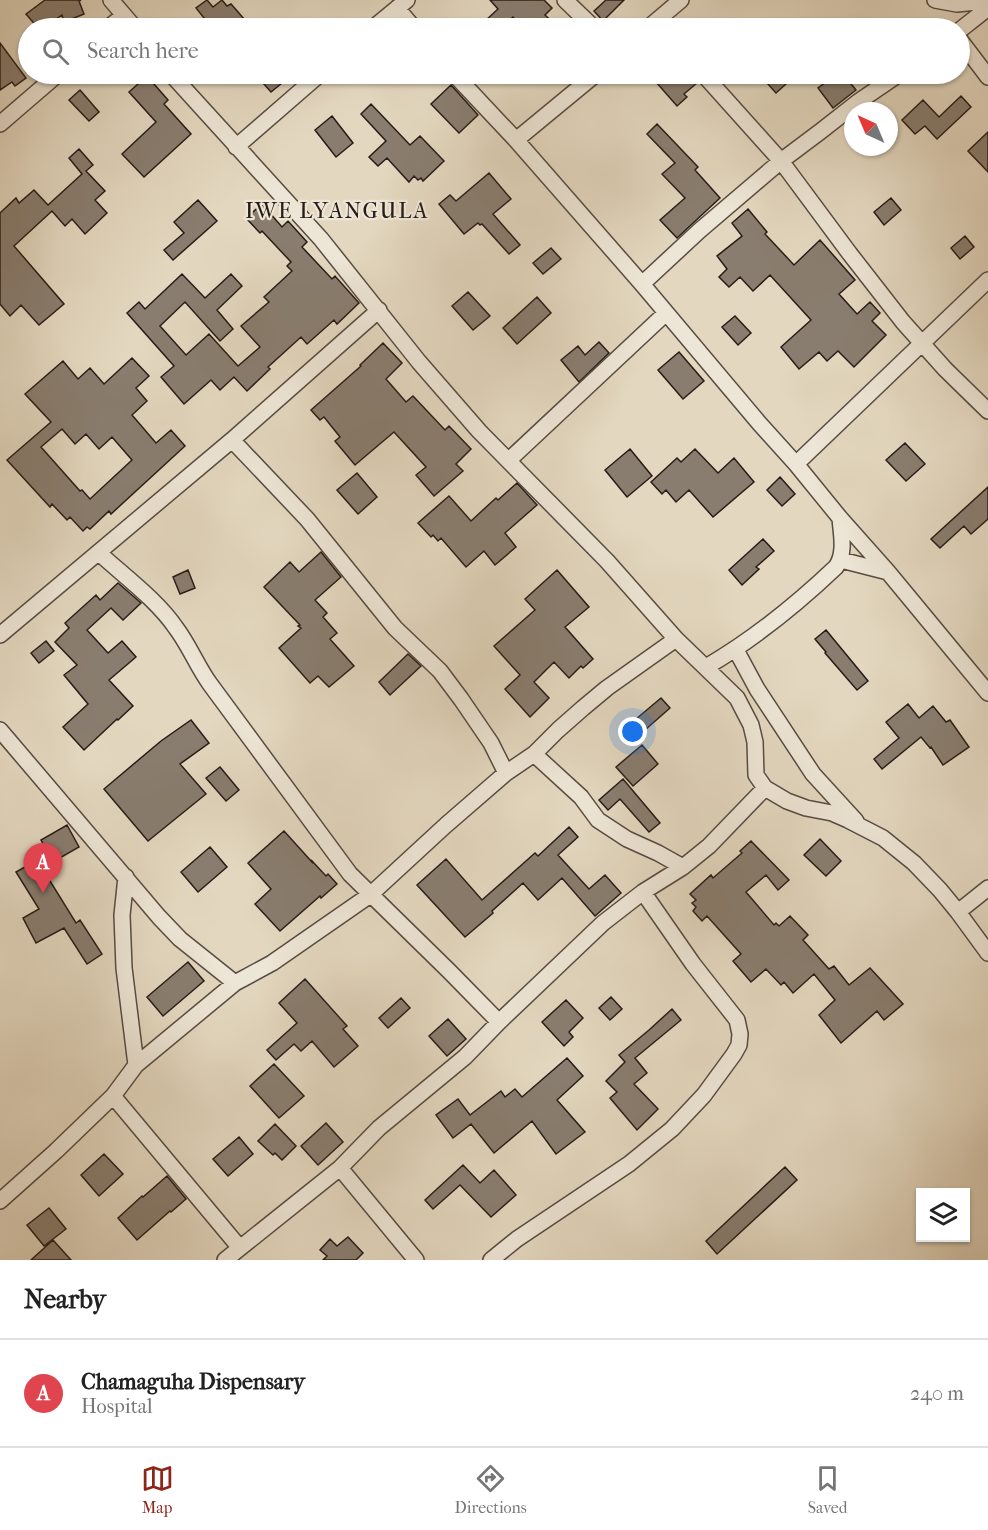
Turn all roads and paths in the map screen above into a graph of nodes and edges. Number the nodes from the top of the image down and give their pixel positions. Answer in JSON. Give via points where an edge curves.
{"nodes":[{"id":1,"x":111,"y":0,"type":"edge"},
{"id":2,"x":565,"y":0,"type":"edge"},
{"id":3,"x":681,"y":0,"type":"edge"},
{"id":4,"x":934,"y":0,"type":"edge"},
{"id":5,"x":988,"y":1,"type":"edge"},
{"id":6,"x":402,"y":4,"type":"edge"},
{"id":7,"x":988,"y":8,"type":"edge"},
{"id":8,"x":123,"y":15,"type":"junction"},
{"id":9,"x":120,"y":18,"type":"edge"},
{"id":10,"x":126,"y":18,"type":"edge"},
{"id":11,"x":385,"y":18,"type":"edge"},
{"id":12,"x":409,"y":18,"type":"edge"},
{"id":13,"x":584,"y":18,"type":"edge"},
{"id":14,"x":662,"y":18,"type":"edge"},
{"id":15,"x":970,"y":22,"type":"edge"},
{"id":16,"x":970,"y":53,"type":"edge"},
{"id":17,"x":988,"y":77,"type":"edge"},
{"id":18,"x":46,"y":84,"type":"edge"},
{"id":19,"x":180,"y":84,"type":"edge"},
{"id":20,"x":308,"y":84,"type":"edge"},
{"id":21,"x":463,"y":84,"type":"edge"},
{"id":22,"x":584,"y":84,"type":"edge"},
{"id":23,"x":712,"y":84,"type":"edge"},
{"id":24,"x":884,"y":84,"type":"edge"},
{"id":25,"x":0,"y":124,"type":"edge"},
{"id":26,"x":516,"y":140,"type":"junction"},
{"id":27,"x":236,"y":147,"type":"junction"},
{"id":28,"x":781,"y":161,"type":"junction"},
{"id":29,"x":988,"y":280,"type":"edge"},
{"id":30,"x":642,"y":284,"type":"junction"},
{"id":31,"x":379,"y":310,"type":"junction"},
{"id":32,"x":666,"y":313,"type":"junction"},
{"id":33,"x":921,"y":343,"type":"junction"},
{"id":34,"x":988,"y":411,"type":"edge"},
{"id":35,"x":232,"y":440,"type":"junction"},
{"id":36,"x":508,"y":460,"type":"junction"},
{"id":37,"x":796,"y":464,"type":"junction"},
{"id":38,"x":840,"y":518,"type":"junction"},
{"id":39,"x":99,"y":553,"type":"junction"},
{"id":40,"x":841,"y":560,"type":"junction"},
{"id":41,"x":888,"y":572,"type":"junction"},
{"id":42,"x":0,"y":636,"type":"edge"},
{"id":43,"x":676,"y":639,"type":"junction"},
{"id":44,"x":736,"y":650,"type":"junction"},
{"id":45,"x":706,"y":667,"type":"junction"},
{"id":46,"x":988,"y":693,"type":"edge"},
{"id":47,"x":0,"y":730,"type":"edge"},
{"id":48,"x":534,"y":754,"type":"junction"},
{"id":49,"x":506,"y":773,"type":"junction"},
{"id":50,"x":765,"y":788,"type":"junction"},
{"id":51,"x":859,"y":826,"type":"junction"},
{"id":52,"x":683,"y":867,"type":"junction"},
{"id":53,"x":126,"y":877,"type":"junction"},
{"id":54,"x":988,"y":888,"type":"edge"},
{"id":55,"x":643,"y":891,"type":"junction"},
{"id":56,"x":370,"y":895,"type":"junction"},
{"id":57,"x":958,"y":912,"type":"junction"},
{"id":58,"x":988,"y":953,"type":"edge"},
{"id":59,"x":235,"y":983,"type":"junction"},
{"id":60,"x":499,"y":1022,"type":"junction"},
{"id":61,"x":136,"y":1065,"type":"junction"},
{"id":62,"x":112,"y":1096,"type":"junction"},
{"id":63,"x":340,"y":1168,"type":"junction"},
{"id":64,"x":0,"y":1201,"type":"edge"},
{"id":65,"x":240,"y":1248,"type":"junction"},
{"id":66,"x":225,"y":1260,"type":"edge"},
{"id":67,"x":416,"y":1260,"type":"edge"},
{"id":68,"x":491,"y":1260,"type":"edge"}],
"edges":[{"from":1,"to":8,"type":"street"},
{"from":2,"to":13,"type":"street"},
{"from":3,"to":14,"type":"street"},
{"from":4,"to":5,"type":"street","via":[[957,4]]},
{"from":6,"to":11,"type":"street"},
{"from":6,"to":12,"type":"street"},
{"from":7,"to":15,"type":"street"},
{"from":8,"to":9,"type":"street"},
{"from":8,"to":10,"type":"street"},
{"from":16,"to":17,"type":"street"},
{"from":18,"to":25,"type":"street"},
{"from":19,"to":27,"type":"street"},
{"from":20,"to":27,"type":"street"},
{"from":21,"to":26,"type":"street"},
{"from":22,"to":26,"type":"street"},
{"from":23,"to":28,"type":"street"},
{"from":24,"to":28,"type":"street"},
{"from":26,"to":30,"type":"street"},
{"from":27,"to":31,"type":"street","via":[[321,239]]},
{"from":28,"to":30,"type":"street"},
{"from":28,"to":33,"type":"street"},
{"from":29,"to":33,"type":"street"},
{"from":30,"to":32,"type":"street"},
{"from":31,"to":35,"type":"street"},
{"from":31,"to":36,"type":"street","via":[[419,362]]},
{"from":32,"to":36,"type":"street"},
{"from":32,"to":37,"type":"street"},
{"from":33,"to":34,"type":"street"},
{"from":33,"to":37,"type":"street"},
{"from":35,"to":39,"type":"street"},
{"from":35,"to":49,"type":"street","via":[[307,519],[395,628],[440,671],[491,743]]},
{"from":36,"to":43,"type":"street","via":[[607,561]]},
{"from":37,"to":38,"type":"street"},
{"from":38,"to":40,"type":"street"},
{"from":38,"to":41,"type":"street"},
{"from":39,"to":42,"type":"street"},
{"from":39,"to":56,"type":"street","via":[[171,621],[210,684],[339,861]]},
{"from":40,"to":41,"type":"street"},
{"from":40,"to":44,"type":"street","via":[[783,615]]},
{"from":41,"to":46,"type":"street"},
{"from":43,"to":45,"type":"street"},
{"from":43,"to":48,"type":"street","via":[[607,688]]},
{"from":44,"to":45,"type":"street"},
{"from":44,"to":51,"type":"street","via":[[813,774]]},
{"from":45,"to":50,"type":"street","via":[[737,698],[751,725],[756,775]]},
{"from":47,"to":53,"type":"street"},
{"from":48,"to":49,"type":"street"},
{"from":48,"to":52,"type":"street","via":[[581,797],[598,820]]},
{"from":49,"to":56,"type":"street"},
{"from":50,"to":51,"type":"street","via":[[787,801],[832,813]]},
{"from":50,"to":52,"type":"street"},
{"from":51,"to":57,"type":"street","via":[[883,838],[914,863]]},
{"from":52,"to":55,"type":"street"},
{"from":53,"to":59,"type":"street","via":[[180,939]]},
{"from":53,"to":61,"type":"street","via":[[122,915],[124,968]]},
{"from":54,"to":57,"type":"street"},
{"from":55,"to":60,"type":"street","via":[[603,923]]},
{"from":55,"to":68,"type":"street","via":[[737,1020],[739,1045],[704,1095],[672,1129],[629,1164]]},
{"from":56,"to":59,"type":"street","via":[[272,963]]},
{"from":56,"to":60,"type":"street"},
{"from":57,"to":58,"type":"street"},
{"from":59,"to":61,"type":"street"},
{"from":60,"to":63,"type":"street","via":[[465,1057],[379,1128]]},
{"from":61,"to":62,"type":"street"},
{"from":62,"to":64,"type":"street"},
{"from":62,"to":65,"type":"street"},
{"from":63,"to":65,"type":"street"},
{"from":63,"to":67,"type":"street"},
{"from":65,"to":66,"type":"street"}]}
